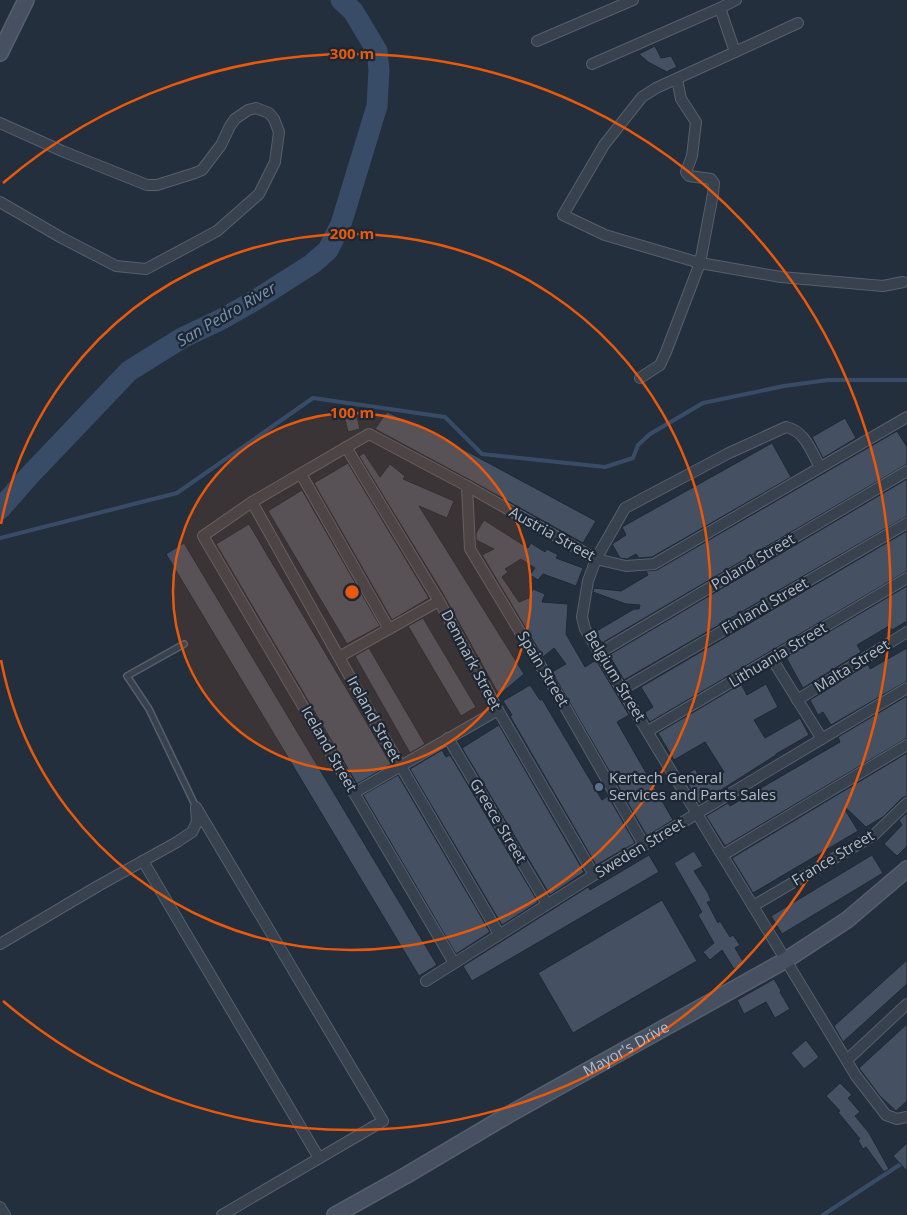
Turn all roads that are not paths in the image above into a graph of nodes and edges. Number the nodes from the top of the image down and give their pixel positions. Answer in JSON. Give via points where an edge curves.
{"nodes":[{"id":1,"x":26,"y":0,"type":"edge"},
{"id":2,"x":633,"y":0,"type":"edge"},
{"id":3,"x":736,"y":0,"type":"edge"},
{"id":4,"x":720,"y":8,"type":"junction"},
{"id":5,"x":798,"y":23,"type":"dead end"},
{"id":6,"x":537,"y":42,"type":"dead end"},
{"id":7,"x":736,"y":52,"type":"junction"},
{"id":8,"x":0,"y":53,"type":"edge"},
{"id":9,"x":592,"y":64,"type":"dead end"},
{"id":10,"x":677,"y":79,"type":"junction"},
{"id":11,"x":0,"y":123,"type":"edge"},
{"id":12,"x":0,"y":202,"type":"edge"},
{"id":13,"x":700,"y":263,"type":"junction"},
{"id":14,"x":903,"y":282,"type":"dead end"},
{"id":15,"x":640,"y":378,"type":"dead end"},
{"id":16,"x":907,"y":417,"type":"edge"},
{"id":17,"x":346,"y":447,"type":"junction"},
{"id":18,"x":820,"y":466,"type":"junction"},
{"id":19,"x":907,"y":471,"type":"edge"},
{"id":20,"x":301,"y":474,"type":"junction"},
{"id":21,"x":467,"y":486,"type":"junction"},
{"id":22,"x":252,"y":502,"type":"junction"},
{"id":23,"x":907,"y":523,"type":"edge"},
{"id":24,"x":203,"y":536,"type":"joint"},
{"id":25,"x":596,"y":560,"type":"junction"},
{"id":26,"x":907,"y":578,"type":"edge"},
{"id":27,"x":439,"y":600,"type":"junction"},
{"id":28,"x":389,"y":629,"type":"junction"},
{"id":29,"x":907,"y":632,"type":"edge"},
{"id":30,"x":184,"y":644,"type":"dead end"},
{"id":31,"x":599,"y":652,"type":"junction"},
{"id":32,"x":339,"y":656,"type":"junction"},
{"id":33,"x":772,"y":659,"type":"junction"},
{"id":34,"x":907,"y":688,"type":"edge"},
{"id":35,"x":622,"y":689,"type":"junction"},
{"id":36,"x":797,"y":700,"type":"junction"},
{"id":37,"x":498,"y":710,"type":"junction"},
{"id":38,"x":648,"y":732,"type":"junction"},
{"id":39,"x":448,"y":738,"type":"junction"},
{"id":40,"x":822,"y":739,"type":"junction"},
{"id":41,"x":907,"y":745,"type":"edge"},
{"id":42,"x":401,"y":765,"type":"junction"},
{"id":43,"x":354,"y":793,"type":"junction"},
{"id":44,"x":907,"y":803,"type":"edge"},
{"id":45,"x":196,"y":807,"type":"junction"},
{"id":46,"x":698,"y":814,"type":"junction"},
{"id":47,"x":644,"y":845,"type":"junction"},
{"id":48,"x":723,"y":855,"type":"junction"},
{"id":49,"x":143,"y":861,"type":"junction"},
{"id":50,"x":907,"y":870,"type":"edge"},
{"id":51,"x":594,"y":875,"type":"junction"},
{"id":52,"x":547,"y":904,"type":"junction"},
{"id":53,"x":753,"y":906,"type":"junction"},
{"id":54,"x":500,"y":934,"type":"junction"},
{"id":55,"x":0,"y":944,"type":"edge"},
{"id":56,"x":786,"y":960,"type":"junction"},
{"id":57,"x":454,"y":963,"type":"junction"},
{"id":58,"x":426,"y":981,"type":"dead end"},
{"id":59,"x":907,"y":1004,"type":"edge"},
{"id":60,"x":847,"y":1060,"type":"junction"},
{"id":61,"x":907,"y":1117,"type":"edge"},
{"id":62,"x":319,"y":1158,"type":"junction"},
{"id":63,"x":0,"y":1207,"type":"edge"},
{"id":64,"x":4,"y":1215,"type":"edge"},
{"id":65,"x":222,"y":1215,"type":"edge"},
{"id":66,"x":335,"y":1215,"type":"edge"}],
"edges":[{"from":1,"to":8,"type":"street"},
{"from":2,"to":6,"type":"street"},
{"from":3,"to":4,"type":"street"},
{"from":4,"to":7,"type":"street"},
{"from":4,"to":9,"type":"street"},
{"from":5,"to":7,"type":"street"},
{"from":7,"to":10,"type":"street"},
{"from":10,"to":13,"type":"street","via":[[681,99],[696,122],[692,156],[686,172],[689,176],[711,179],[714,183]]},
{"from":10,"to":13,"type":"street","via":[[642,97],[604,145],[563,215],[604,235]]},
{"from":11,"to":12,"type":"street","via":[[147,185],[157,185],[202,170],[235,119],[248,110],[256,108],[269,113],[279,132],[275,162],[259,194],[217,231],[146,269],[116,266]]},
{"from":13,"to":14,"type":"street","via":[[781,277],[884,286]]},
{"from":13,"to":15,"type":"street","via":[[660,365]]},
{"from":16,"to":18,"type":"street","name":"Austria Street"},
{"from":17,"to":20,"type":"street","name":"Austria Street"},
{"from":17,"to":21,"type":"street","name":"Austria Street","via":[[369,434]]},
{"from":17,"to":27,"type":"street","name":"Denmark Street"},
{"from":18,"to":25,"type":"street","name":"Austria Street","via":[[654,564],[626,566]]},
{"from":18,"to":25,"type":"street","name":"Belgium Street","via":[[804,438],[796,429],[786,427],[625,508]]},
{"from":19,"to":31,"type":"street","name":"Poland Street"},
{"from":20,"to":22,"type":"street","name":"Austria Street"},
{"from":20,"to":28,"type":"street"},
{"from":21,"to":25,"type":"street","name":"Austria Street"},
{"from":21,"to":47,"type":"street","name":"Spain Street","via":[[470,548]]},
{"from":22,"to":24,"type":"street","name":"Austria Street"},
{"from":22,"to":32,"type":"street","name":"Ireland Street"},
{"from":23,"to":35,"type":"street","name":"Finland Street"},
{"from":24,"to":43,"type":"street","name":"Iceland Street"},
{"from":25,"to":31,"type":"street","name":"Belgium Street","via":[[588,581],[582,617],[585,629]]},
{"from":26,"to":33,"type":"street","name":"Lithuania Street"},
{"from":27,"to":28,"type":"street"},
{"from":27,"to":37,"type":"street","name":"Denmark Street"},
{"from":28,"to":32,"type":"street"},
{"from":29,"to":36,"type":"street","name":"Malta Street"},
{"from":30,"to":45,"type":"lane","via":[[127,676],[149,709]]},
{"from":31,"to":35,"type":"street","name":"Belgium Street"},
{"from":32,"to":42,"type":"street","name":"Ireland Street"},
{"from":33,"to":36,"type":"street"},
{"from":33,"to":38,"type":"street","name":"Lithuania Street"},
{"from":34,"to":40,"type":"street","name":"Sweden Street"},
{"from":35,"to":38,"type":"street","name":"Belgium Street"},
{"from":36,"to":40,"type":"street"},
{"from":37,"to":39,"type":"street"},
{"from":37,"to":51,"type":"street","name":"Denmark Street"},
{"from":38,"to":46,"type":"street","name":"Belgium Street"},
{"from":39,"to":42,"type":"street"},
{"from":39,"to":52,"type":"street","name":"Greece Street"},
{"from":40,"to":46,"type":"street","name":"Sweden Street"},
{"from":41,"to":48,"type":"street"},
{"from":42,"to":43,"type":"street"},
{"from":42,"to":54,"type":"street","name":"Ireland Street"},
{"from":43,"to":57,"type":"street","name":"Iceland Street"},
{"from":44,"to":53,"type":"street","name":"France Street","via":[[874,835]]},
{"from":45,"to":49,"type":"street","via":[[197,822],[192,832]]},
{"from":45,"to":62,"type":"street","via":[[383,1121]]},
{"from":46,"to":47,"type":"street","name":"Sweden Street"},
{"from":46,"to":48,"type":"street","name":"Belgium Street"},
{"from":47,"to":51,"type":"street","name":"Sweden Street"},
{"from":48,"to":53,"type":"street","name":"Belgium Street"},
{"from":49,"to":55,"type":"street"},
{"from":49,"to":62,"type":"street"},
{"from":50,"to":56,"type":"street","name":"Mayor's Drive","via":[[847,920]]},
{"from":51,"to":52,"type":"street","name":"Sweden Street"},
{"from":52,"to":54,"type":"street","name":"Sweden Street"},
{"from":53,"to":56,"type":"street","name":"Belgium Street"},
{"from":54,"to":57,"type":"street","name":"Sweden Street"},
{"from":56,"to":60,"type":"street","name":"Belgium Street"},
{"from":56,"to":66,"type":"street","name":"Mayor's Drive"},
{"from":57,"to":58,"type":"street","name":"Sweden Street"},
{"from":59,"to":60,"type":"street"},
{"from":60,"to":61,"type":"street","name":"Belgium Street","via":[[886,1115],[897,1119]]},
{"from":62,"to":65,"type":"street"},
{"from":63,"to":64,"type":"street"}]}
